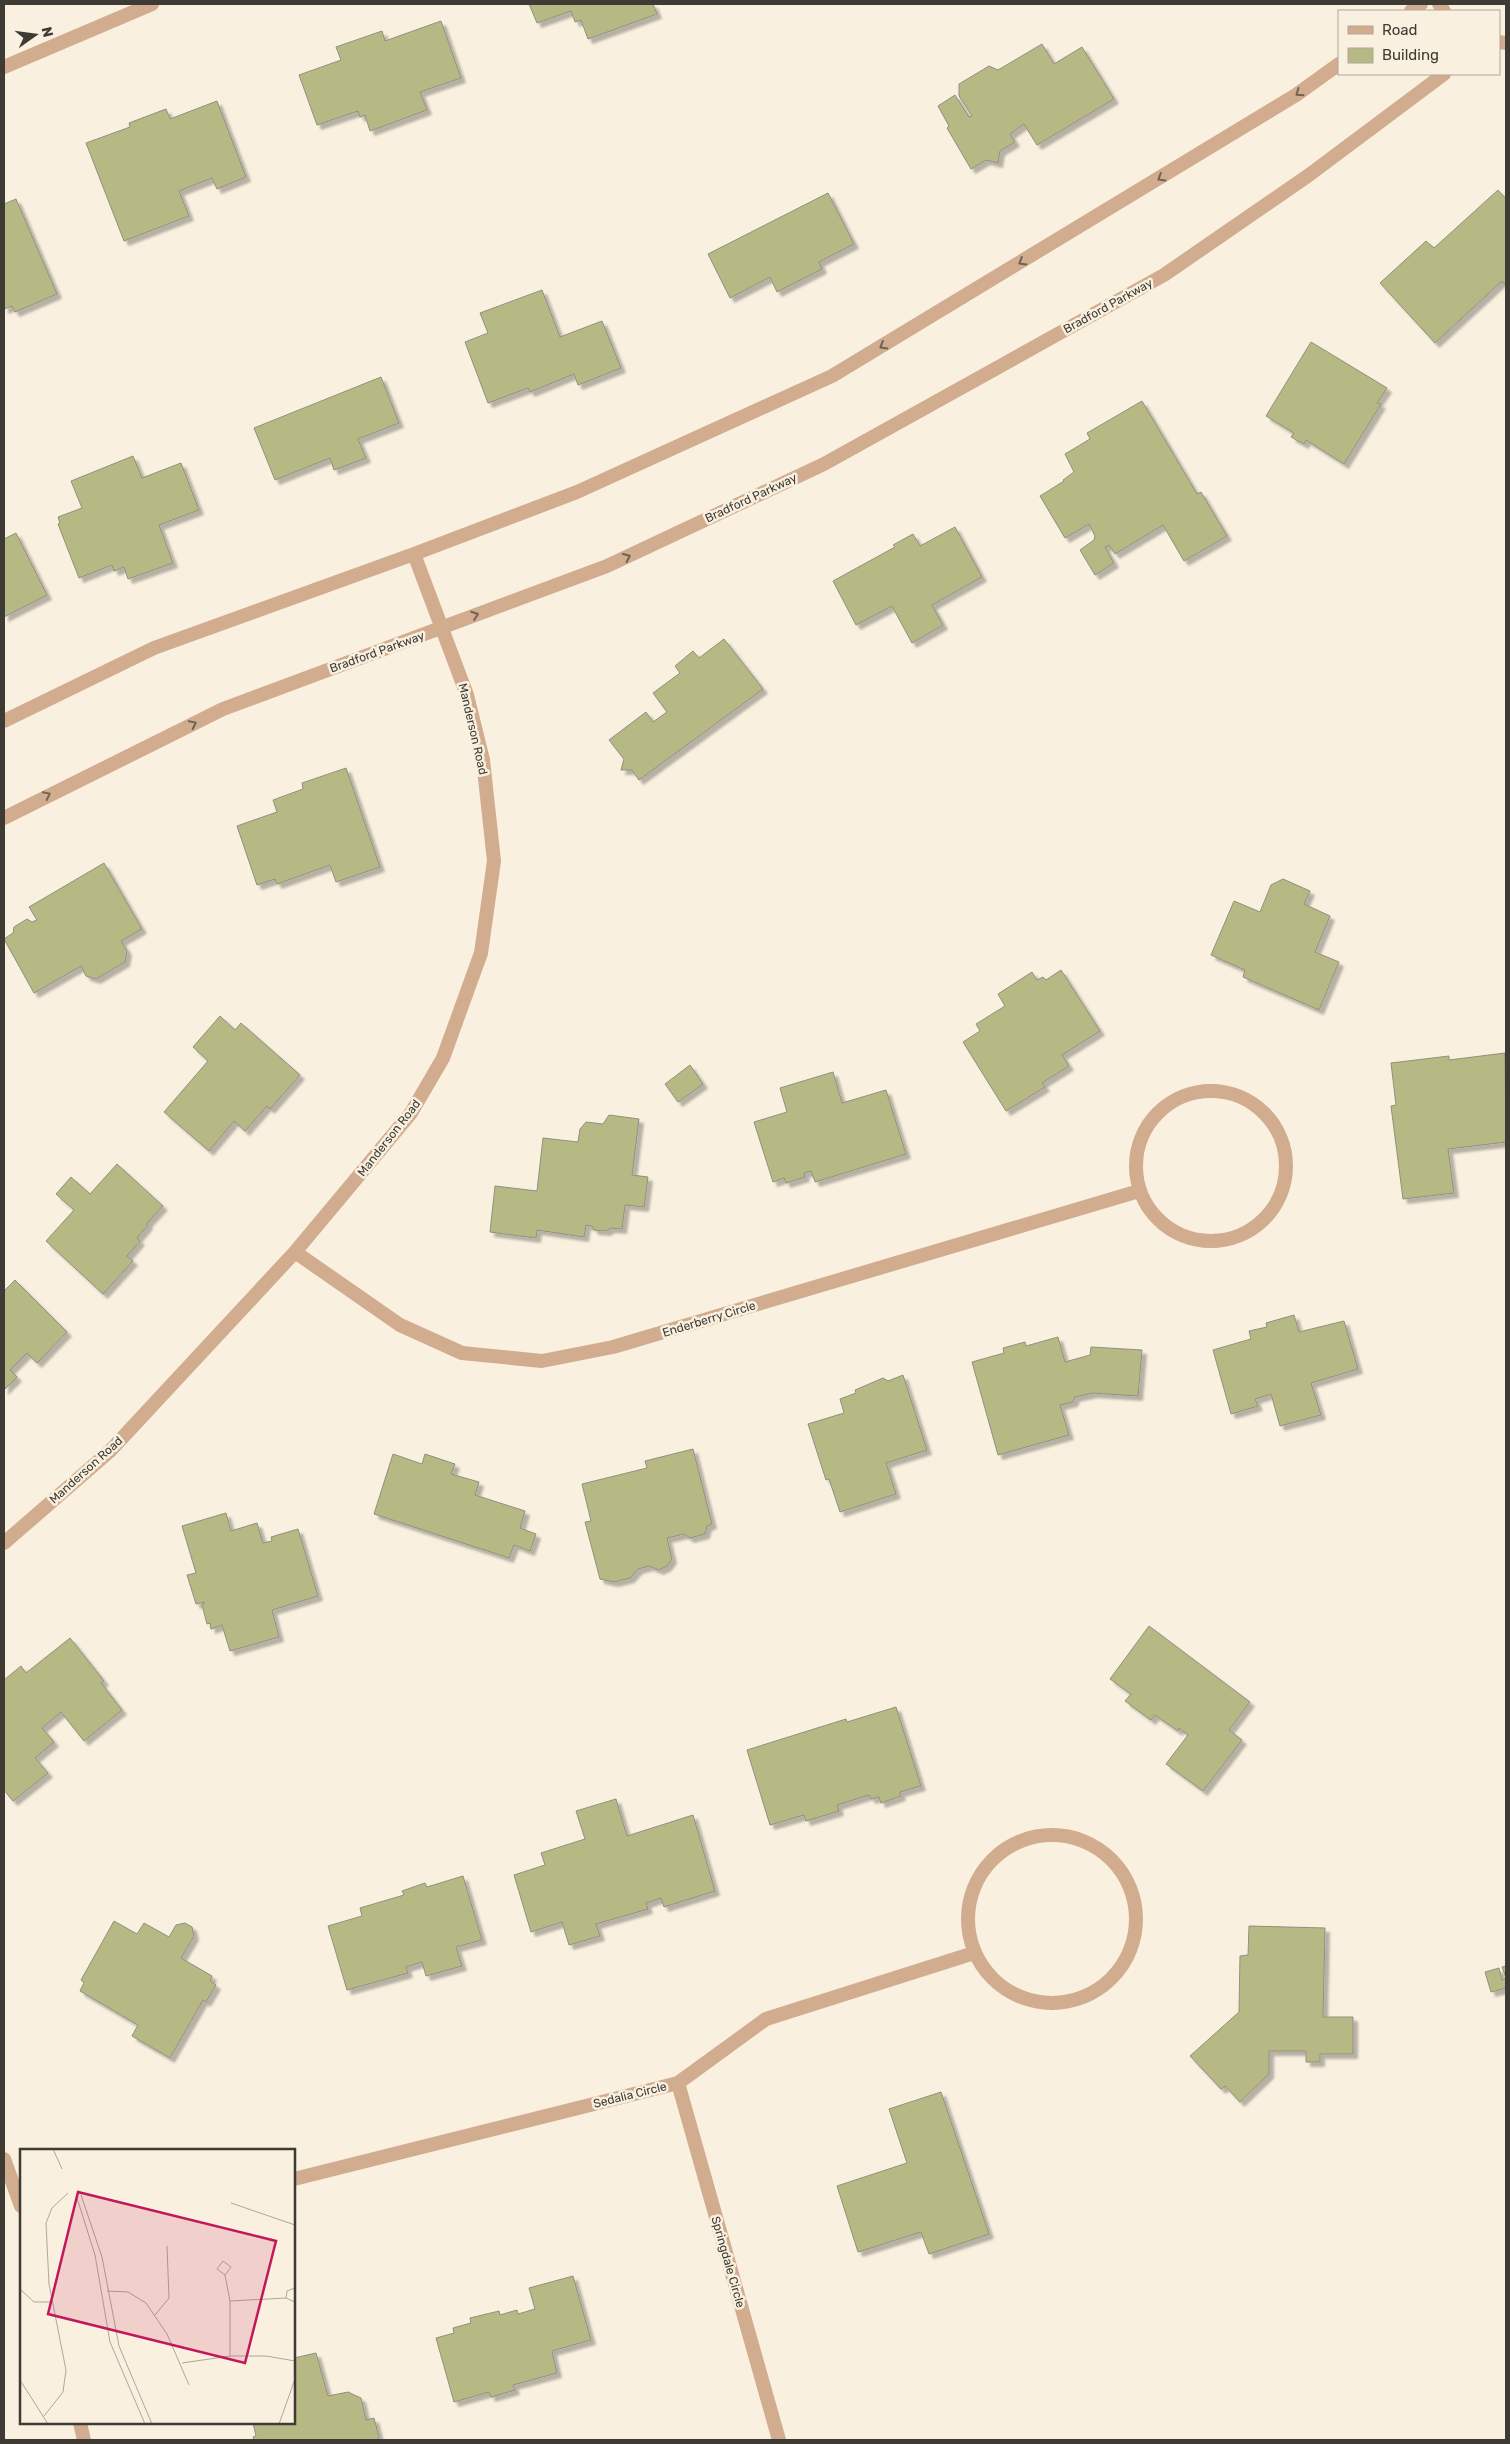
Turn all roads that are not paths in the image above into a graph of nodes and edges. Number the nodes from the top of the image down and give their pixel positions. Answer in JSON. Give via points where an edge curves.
{"nodes":[{"id":1,"x":148,"y":4,"type":"edge"},
{"id":2,"x":1338,"y":65,"type":"edge"},
{"id":3,"x":4,"y":67,"type":"edge"},
{"id":4,"x":1443,"y":75,"type":"edge"},
{"id":5,"x":414,"y":554,"type":"junction"},
{"id":6,"x":442,"y":628,"type":"junction"},
{"id":7,"x":4,"y":721,"type":"edge"},
{"id":8,"x":4,"y":818,"type":"edge"},
{"id":9,"x":1139,"y":1190,"type":"junction"},
{"id":10,"x":296,"y":1252,"type":"junction"},
{"id":11,"x":4,"y":1543,"type":"edge"},
{"id":12,"x":974,"y":1952,"type":"junction"},
{"id":13,"x":678,"y":2083,"type":"junction"},
{"id":14,"x":4,"y":2159,"type":"edge"},
{"id":15,"x":295,"y":2178,"type":"edge"},
{"id":16,"x":20,"y":2203,"type":"edge"},
{"id":17,"x":80,"y":2424,"type":"edge"},
{"id":18,"x":84,"y":2440,"type":"edge"},
{"id":19,"x":778,"y":2440,"type":"edge"}],
"edges":[{"from":1,"to":3,"type":"street"},
{"from":2,"to":5,"type":"street","one_way":true,"via":[[1296,96],[832,376],[577,492]]},
{"from":6,"to":4,"type":"street","name":"Bradford Parkway","one_way":true,"via":[[608,566],[833,460],[1164,275],[1308,175]]},
{"from":5,"to":6,"type":"street","name":"Manderson Road"},
{"from":5,"to":7,"type":"street","via":[[154,648]]},
{"from":8,"to":6,"type":"street","name":"Bradford Parkway","one_way":true,"via":[[224,709]]},
{"from":6,"to":10,"type":"street","name":"Manderson Road","via":[[467,695],[482,760],[494,861],[481,953],[443,1058],[411,1113]]},
{"from":9,"to":9,"type":"street","via":[[1135,1171],[1136,1151],[1143,1132],[1161,1109],[1186,1094],[1226,1091],[1244,1098],[1274,1124],[1282,1142],[1286,1161],[1285,1181],[1279,1200],[1268,1216],[1236,1238],[1196,1241],[1178,1234],[1161,1224]]},
{"from":9,"to":10,"type":"street","name":"Enderberry Circle","via":[[613,1347],[542,1360],[462,1353],[400,1325]]},
{"from":10,"to":11,"type":"street","name":"Manderson Road","via":[[110,1452]]},
{"from":12,"to":12,"type":"street","via":[[988,1975],[1009,1992],[1033,2002],[1059,2004],[1085,1998],[1108,1984],[1125,1963],[1134,1938],[1137,1911],[1130,1886],[1116,1863],[1096,1846],[1071,1836],[1044,1834],[1018,1840],[996,1855],[979,1875],[969,1900],[967,1926]]},
{"from":12,"to":13,"type":"street","name":"Sedalia Circle","via":[[766,2019]]},
{"from":13,"to":15,"type":"street","name":"Sedalia Circle"},
{"from":13,"to":19,"type":"street","name":"Springdale Circle"},
{"from":14,"to":16,"type":"street"},
{"from":17,"to":18,"type":"street"}]}
